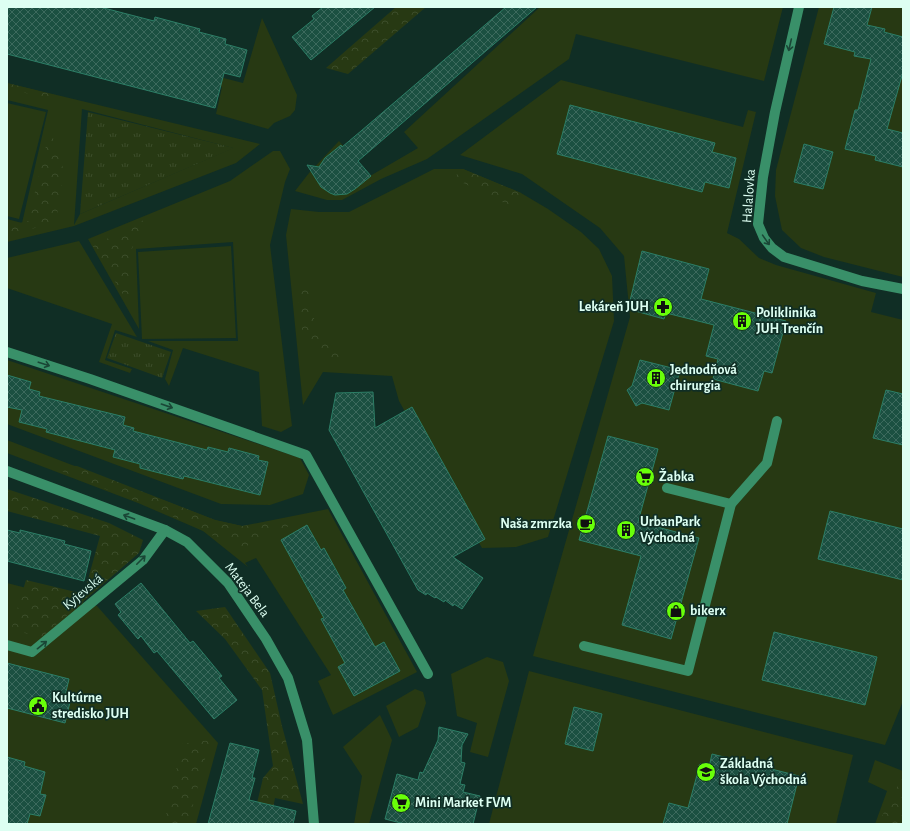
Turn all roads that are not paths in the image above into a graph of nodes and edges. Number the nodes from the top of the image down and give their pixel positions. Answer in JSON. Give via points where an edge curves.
{"nodes":[{"id":1,"x":799,"y":7,"type":"edge"},
{"id":2,"x":903,"y":289,"type":"edge"},
{"id":3,"x":7,"y":352,"type":"edge"},
{"id":4,"x":777,"y":421,"type":"dead end"},
{"id":5,"x":7,"y":471,"type":"edge"},
{"id":6,"x":667,"y":488,"type":"dead end"},
{"id":7,"x":731,"y":504,"type":"junction"},
{"id":8,"x":165,"y":530,"type":"junction"},
{"id":9,"x":7,"y":644,"type":"edge"},
{"id":10,"x":584,"y":646,"type":"dead end"},
{"id":11,"x":428,"y":674,"type":"dead end"},
{"id":12,"x":314,"y":824,"type":"edge"}],
"edges":[{"from":1,"to":2,"type":"street","name":"Halalovka","one_way":true,"via":[[775,112],[763,177],[758,224],[764,238],[784,257]]},
{"from":3,"to":11,"type":"street","one_way":true,"via":[[306,455]]},
{"from":4,"to":7,"type":"street","via":[[766,463]]},
{"from":8,"to":5,"type":"street","name":"Mateja Bela","one_way":true},
{"from":6,"to":7,"type":"street"},
{"from":7,"to":10,"type":"street","via":[[688,671]]},
{"from":9,"to":8,"type":"street","name":"Kyjevská","one_way":true,"via":[[32,652],[142,560]]},
{"from":8,"to":12,"type":"street","name":"Mateja Bela","via":[[187,542],[228,583],[266,639],[288,678],[308,740]]}]}
